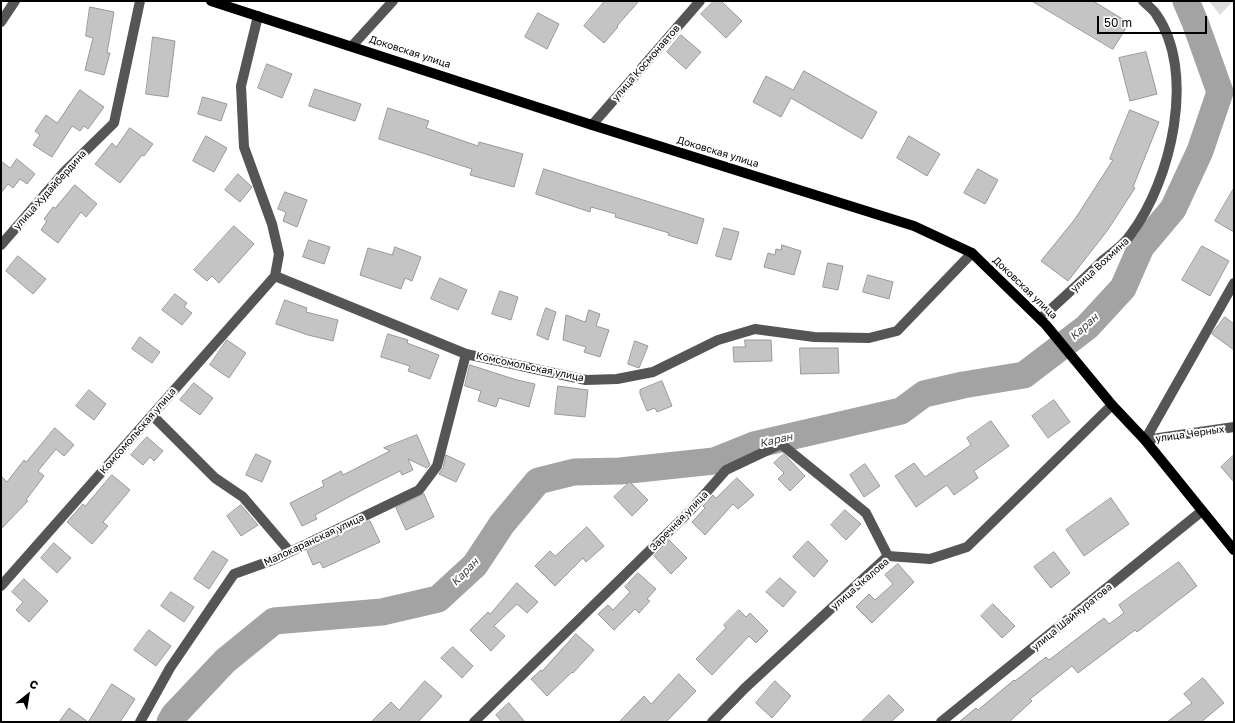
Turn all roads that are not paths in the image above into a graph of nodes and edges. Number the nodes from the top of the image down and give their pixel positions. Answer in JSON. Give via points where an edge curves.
{"nodes":[{"id":1,"x":15,"y":1,"type":"edge"},
{"id":2,"x":140,"y":1,"type":"edge"},
{"id":3,"x":211,"y":1,"type":"edge"},
{"id":4,"x":393,"y":1,"type":"edge"},
{"id":5,"x":700,"y":1,"type":"edge"},
{"id":6,"x":1143,"y":1,"type":"edge"},
{"id":7,"x":258,"y":16,"type":"junction"},
{"id":8,"x":1,"y":22,"type":"edge"},
{"id":9,"x":352,"y":46,"type":"junction"},
{"id":10,"x":592,"y":125,"type":"junction"},
{"id":11,"x":1,"y":245,"type":"edge"},
{"id":12,"x":972,"y":253,"type":"junction"},
{"id":13,"x":275,"y":276,"type":"junction"},
{"id":14,"x":1234,"y":283,"type":"edge"},
{"id":15,"x":1043,"y":322,"type":"junction"},
{"id":16,"x":466,"y":354,"type":"junction"},
{"id":17,"x":1112,"y":405,"type":"junction"},
{"id":18,"x":152,"y":415,"type":"junction"},
{"id":19,"x":1234,"y":427,"type":"edge"},
{"id":20,"x":1145,"y":440,"type":"junction"},
{"id":21,"x":1202,"y":511,"type":"junction"},
{"id":22,"x":1234,"y":550,"type":"edge"},
{"id":23,"x":290,"y":552,"type":"junction"},
{"id":24,"x":888,"y":556,"type":"junction"},
{"id":25,"x":1,"y":586,"type":"edge"},
{"id":26,"x":140,"y":722,"type":"edge"},
{"id":27,"x":474,"y":722,"type":"edge"},
{"id":28,"x":712,"y":722,"type":"edge"},
{"id":29,"x":941,"y":722,"type":"edge"}],
"edges":[{"from":1,"to":8,"type":"street"},
{"from":2,"to":11,"type":"street","name":"улица Худайбердина","via":[[114,122],[65,171]]},
{"from":3,"to":7,"type":"main road","name":"Доковская улица"},
{"from":4,"to":9,"type":"street"},
{"from":5,"to":10,"type":"street","name":"улица Космонавтов"},
{"from":6,"to":15,"type":"street","name":"улица Вохмина","via":[[1156,13],[1169,39],[1175,64],[1178,90],[1167,160],[1148,205],[1131,235]]},
{"from":7,"to":9,"type":"main road","name":"Доковская улица"},
{"from":7,"to":13,"type":"street","via":[[241,86],[244,147],[272,224],[279,254]]},
{"from":9,"to":10,"type":"main road","name":"Доковская улица"},
{"from":10,"to":12,"type":"main road","name":"Доковская улица","via":[[914,226]]},
{"from":12,"to":15,"type":"main road","name":"Доковская улица"},
{"from":12,"to":16,"type":"street","name":"Комсомольская улица","via":[[897,331],[869,338],[814,337],[755,329],[718,340],[653,372],[617,379],[586,380]]},
{"from":13,"to":16,"type":"street","name":"Комсомольская улица"},
{"from":13,"to":18,"type":"street","name":"Комсомольская улица"},
{"from":14,"to":20,"type":"street"},
{"from":15,"to":17,"type":"main road","name":"Доковская улица","via":[[1074,356]]},
{"from":16,"to":23,"type":"street","name":"Малокаранская улица","via":[[436,466],[419,490]]},
{"from":17,"to":20,"type":"main road","name":"Доковская улица"},
{"from":17,"to":24,"type":"street","name":"улица Чкалова","via":[[967,547],[930,559]]},
{"from":18,"to":23,"type":"street","via":[[215,478],[243,497]]},
{"from":18,"to":25,"type":"street","name":"Комсомольская улица"},
{"from":19,"to":20,"type":"street","name":"улица Черных"},
{"from":20,"to":21,"type":"main road","name":"Доковская улица"},
{"from":21,"to":22,"type":"main road","name":"Доковская улица"},
{"from":21,"to":29,"type":"street","name":"улица Шаймуратова"},
{"from":23,"to":26,"type":"street","name":"Малокаранская улица","via":[[234,574],[170,668]]},
{"from":24,"to":27,"type":"street","name":"Заречная улица","via":[[866,513],[781,444],[726,470],[689,512]]},
{"from":24,"to":28,"type":"street","name":"улица Чкалова"}]}
